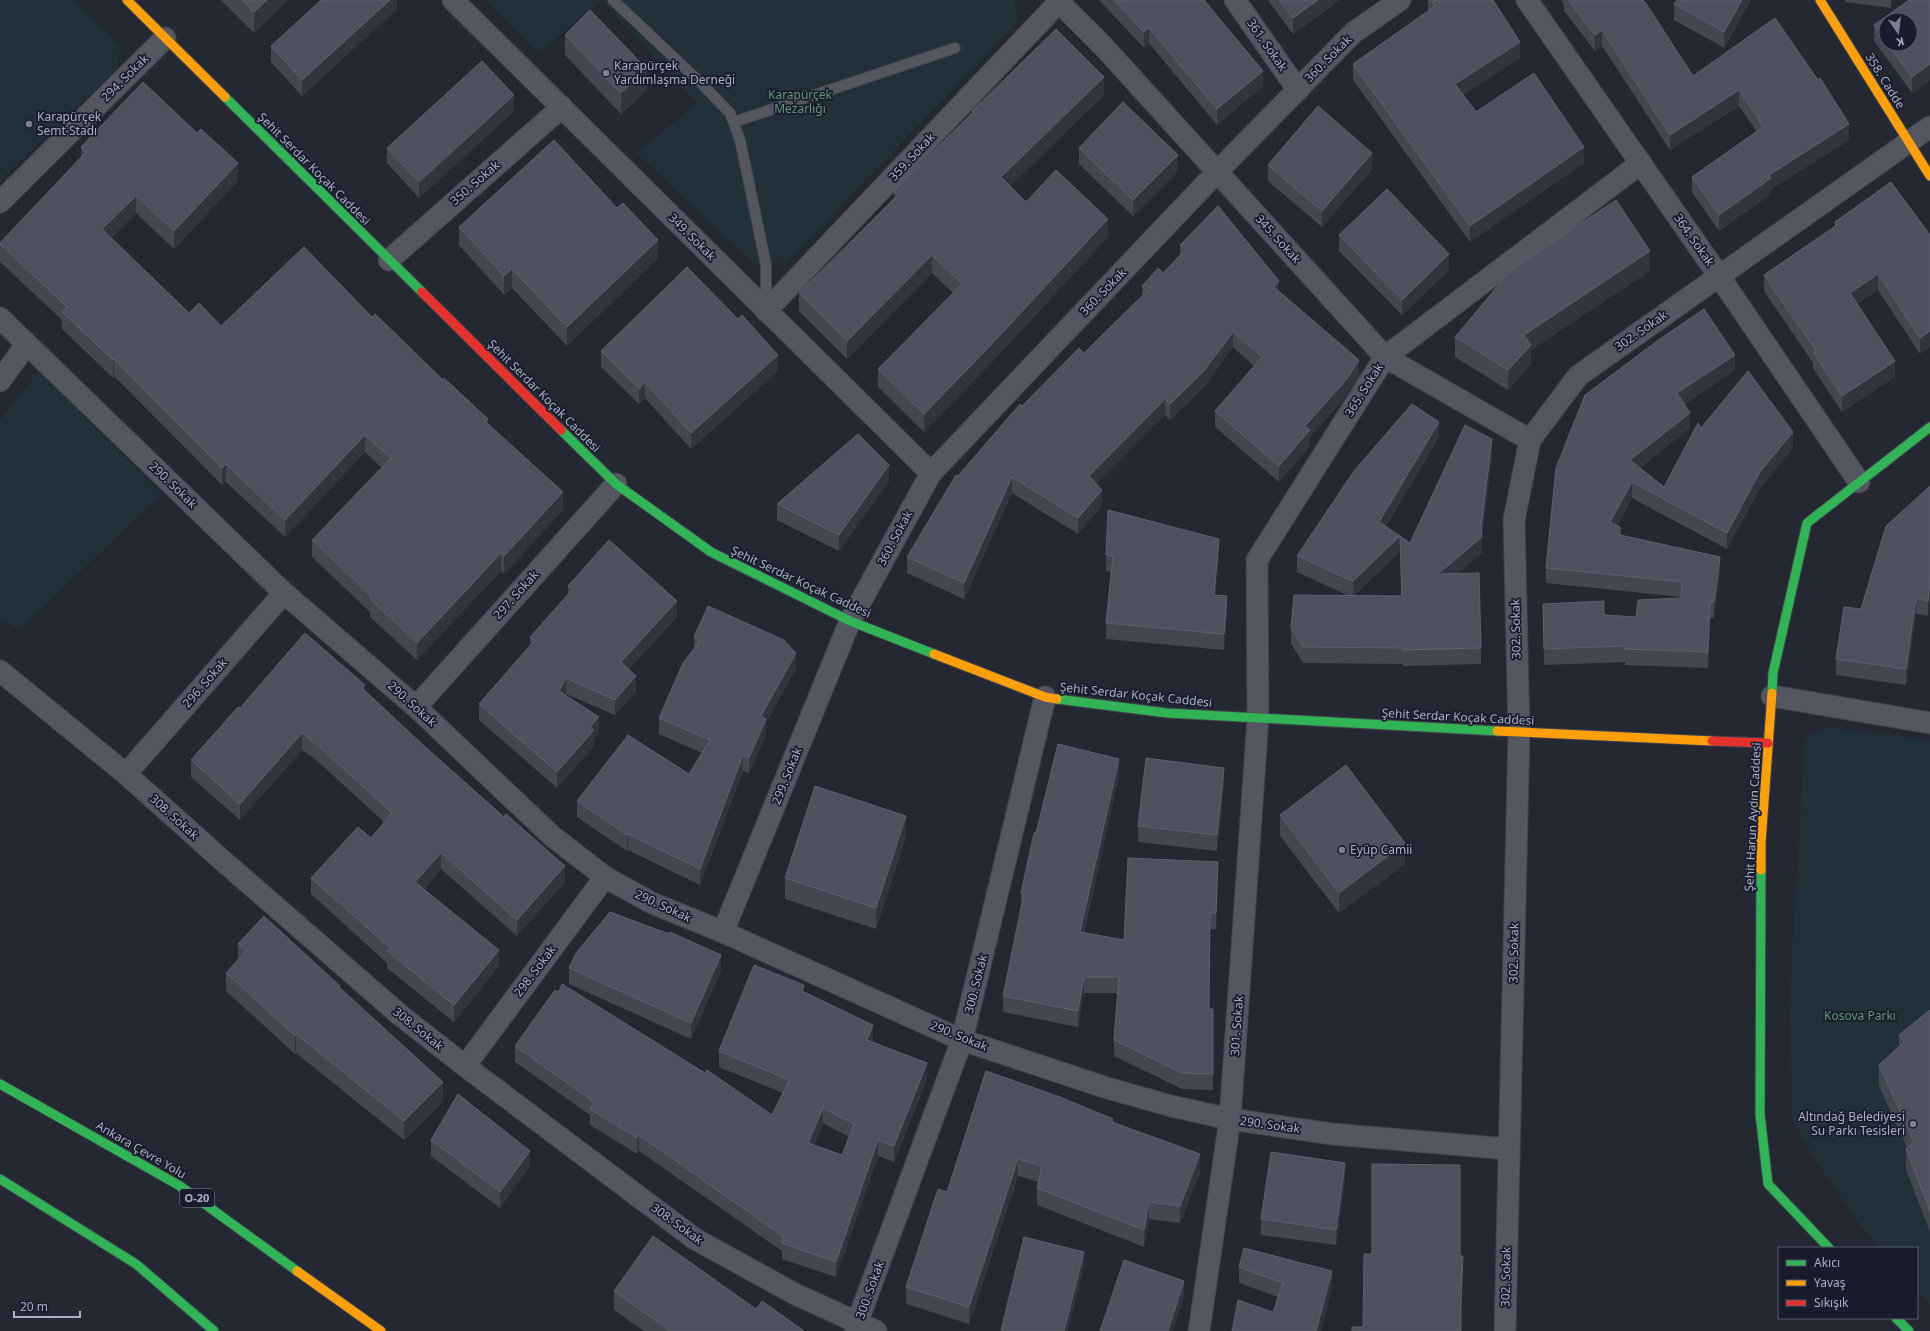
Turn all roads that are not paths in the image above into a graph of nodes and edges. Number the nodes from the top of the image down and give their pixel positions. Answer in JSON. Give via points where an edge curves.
{"nodes":[{"id":1,"x":127,"y":0,"type":"edge"},
{"id":2,"x":453,"y":0,"type":"edge"},
{"id":3,"x":613,"y":0,"type":"edge"},
{"id":4,"x":1235,"y":0,"type":"edge"},
{"id":5,"x":1400,"y":0,"type":"edge"},
{"id":6,"x":1527,"y":0,"type":"edge"},
{"id":7,"x":1820,"y":0,"type":"edge"},
{"id":8,"x":1058,"y":1,"type":"edge"},
{"id":9,"x":165,"y":38,"type":"junction"},
{"id":10,"x":955,"y":48,"type":"dead end"},
{"id":11,"x":1298,"y":90,"type":"junction"},
{"id":12,"x":562,"y":107,"type":"junction"},
{"id":13,"x":734,"y":122,"type":"junction"},
{"id":14,"x":1930,"y":127,"type":"edge"},
{"id":15,"x":1909,"y":141,"type":"junction"},
{"id":16,"x":1641,"y":163,"type":"junction"},
{"id":17,"x":1217,"y":172,"type":"junction"},
{"id":18,"x":1930,"y":176,"type":"edge"},
{"id":19,"x":0,"y":202,"type":"edge"},
{"id":20,"x":389,"y":260,"type":"junction"},
{"id":21,"x":1719,"y":276,"type":"junction"},
{"id":22,"x":766,"y":312,"type":"junction"},
{"id":23,"x":0,"y":318,"type":"edge"},
{"id":24,"x":26,"y":345,"type":"junction"},
{"id":25,"x":1385,"y":357,"type":"junction"},
{"id":26,"x":0,"y":381,"type":"edge"},
{"id":27,"x":1930,"y":427,"type":"edge"},
{"id":28,"x":1530,"y":440,"type":"junction"},
{"id":29,"x":931,"y":473,"type":"junction"},
{"id":30,"x":1859,"y":482,"type":"junction"},
{"id":31,"x":616,"y":484,"type":"junction"},
{"id":32,"x":284,"y":593,"type":"junction"},
{"id":33,"x":850,"y":621,"type":"junction"},
{"id":34,"x":0,"y":671,"type":"edge"},
{"id":35,"x":1772,"y":696,"type":"junction"},
{"id":36,"x":1045,"y":697,"type":"junction"},
{"id":37,"x":416,"y":706,"type":"junction"},
{"id":38,"x":1258,"y":718,"type":"junction"},
{"id":39,"x":1930,"y":723,"type":"edge"},
{"id":40,"x":1519,"y":732,"type":"junction"},
{"id":41,"x":1768,"y":743,"type":"junction"},
{"id":42,"x":126,"y":774,"type":"junction"},
{"id":43,"x":605,"y":877,"type":"junction"},
{"id":44,"x":723,"y":932,"type":"junction"},
{"id":45,"x":962,"y":1040,"type":"junction"},
{"id":46,"x":465,"y":1066,"type":"junction"},
{"id":47,"x":0,"y":1084,"type":"edge"},
{"id":48,"x":1230,"y":1119,"type":"junction"},
{"id":49,"x":1509,"y":1149,"type":"junction"},
{"id":50,"x":0,"y":1179,"type":"edge"},
{"id":51,"x":1828,"y":1247,"type":"edge"},
{"id":52,"x":1897,"y":1319,"type":"edge"},
{"id":53,"x":863,"y":1328,"type":"edge"},
{"id":54,"x":214,"y":1331,"type":"edge"},
{"id":55,"x":381,"y":1331,"type":"edge"},
{"id":56,"x":1199,"y":1331,"type":"edge"},
{"id":57,"x":1505,"y":1331,"type":"edge"},
{"id":58,"x":1908,"y":1331,"type":"edge"}],
"edges":[{"from":1,"to":9,"type":"main road","name":"Şehit Serdar Koçak Caddesi"},
{"from":2,"to":12,"type":"street","name":"349. Sokak"},
{"from":3,"to":13,"type":"lane","via":[[701,82],[730,113]]},
{"from":4,"to":11,"type":"street","name":"361. Sokak"},
{"from":5,"to":11,"type":"street","name":"360. Sokak","via":[[1353,33]]},
{"from":6,"to":16,"type":"street","name":"364. Sokak"},
{"from":7,"to":15,"type":"main road","name":"358. Cadde"},
{"from":8,"to":17,"type":"street","name":"345. Sokak","via":[[1103,46]]},
{"from":8,"to":22,"type":"street","name":"359. Sokak"},
{"from":9,"to":19,"type":"street","name":"294. Sokak"},
{"from":9,"to":20,"type":"main road","name":"Şehit Serdar Koçak Caddesi"},
{"from":10,"to":13,"type":"lane"},
{"from":11,"to":17,"type":"street","name":"360. Sokak"},
{"from":12,"to":20,"type":"street","name":"350. Sokak"},
{"from":12,"to":22,"type":"street","name":"349. Sokak"},
{"from":13,"to":22,"type":"lane","via":[[766,264]]},
{"from":14,"to":15,"type":"street","name":"302. Sokak"},
{"from":15,"to":18,"type":"main road","name":"358. Cadde"},
{"from":15,"to":21,"type":"street","name":"302. Sokak"},
{"from":16,"to":21,"type":"street","name":"364. Sokak"},
{"from":16,"to":25,"type":"street","name":"365. Sokak"},
{"from":17,"to":25,"type":"street","name":"345. Sokak"},
{"from":17,"to":29,"type":"street","name":"360. Sokak"},
{"from":20,"to":31,"type":"main road","name":"Şehit Serdar Koçak Caddesi"},
{"from":21,"to":28,"type":"street","name":"302. Sokak","via":[[1578,376]]},
{"from":21,"to":30,"type":"street","name":"364. Sokak"},
{"from":22,"to":29,"type":"street","name":"349. Sokak"},
{"from":23,"to":24,"type":"street","name":"290. Sokak"},
{"from":24,"to":26,"type":"street"},
{"from":24,"to":32,"type":"street","name":"290. Sokak"},
{"from":25,"to":28,"type":"street","name":"345. Sokak"},
{"from":25,"to":38,"type":"street","name":"365. Sokak","via":[[1257,560]]},
{"from":27,"to":30,"type":"main road","name":"Şehit Harun Aydın Caddesi"},
{"from":28,"to":40,"type":"street","name":"302. Sokak","via":[[1514,520]]},
{"from":29,"to":33,"type":"street","name":"360. Sokak"},
{"from":30,"to":35,"type":"main road","name":"Şehit Harun Aydın Caddesi","via":[[1807,523],[1773,673]]},
{"from":31,"to":33,"type":"main road","name":"Şehit Serdar Koçak Caddesi","via":[[711,552]]},
{"from":31,"to":37,"type":"street","name":"297. Sokak"},
{"from":32,"to":37,"type":"street","name":"290. Sokak"},
{"from":32,"to":42,"type":"street","name":"296. Sokak"},
{"from":33,"to":36,"type":"main road","name":"Şehit Serdar Koçak Caddesi"},
{"from":33,"to":44,"type":"street","name":"299. Sokak"},
{"from":34,"to":42,"type":"street","name":"308. Sokak"},
{"from":35,"to":39,"type":"street"},
{"from":35,"to":41,"type":"main road","name":"Şehit Harun Aydın Caddesi"},
{"from":36,"to":38,"type":"main road","name":"Şehit Serdar Koçak Caddesi","via":[[1167,713]]},
{"from":36,"to":45,"type":"street","name":"300. Sokak"},
{"from":37,"to":43,"type":"street","name":"290. Sokak","via":[[552,836]]},
{"from":38,"to":40,"type":"main road","name":"Şehit Serdar Koçak Caddesi"},
{"from":38,"to":48,"type":"street","name":"301. Sokak"},
{"from":40,"to":41,"type":"main road","name":"Şehit Serdar Koçak Caddesi"},
{"from":40,"to":49,"type":"street","name":"302. Sokak"},
{"from":41,"to":51,"type":"main road","name":"Şehit Harun Aydın Caddesi","via":[[1762,843],[1760,1114],[1768,1184]]},
{"from":42,"to":46,"type":"street","name":"308. Sokak","via":[[400,1015]]},
{"from":43,"to":44,"type":"street","name":"290. Sokak","via":[[652,903]]},
{"from":43,"to":46,"type":"street","name":"298. Sokak"},
{"from":44,"to":45,"type":"street","name":"290. Sokak"},
{"from":45,"to":48,"type":"street","name":"290. Sokak","via":[[1104,1087]]},
{"from":45,"to":53,"type":"street","name":"300. Sokak"},
{"from":46,"to":53,"type":"street","name":"308. Sokak","via":[[695,1239]]},
{"from":47,"to":55,"type":"main road","name":"Ankara Çevre Yolu","number":"O-20","via":[[180,1186]]},
{"from":48,"to":49,"type":"street","name":"290. Sokak","via":[[1332,1134]]},
{"from":48,"to":56,"type":"street","name":"301. Sokak"},
{"from":49,"to":57,"type":"street","name":"302. Sokak"},
{"from":50,"to":54,"type":"main road","via":[[136,1264]]},
{"from":52,"to":58,"type":"main road"}]}
